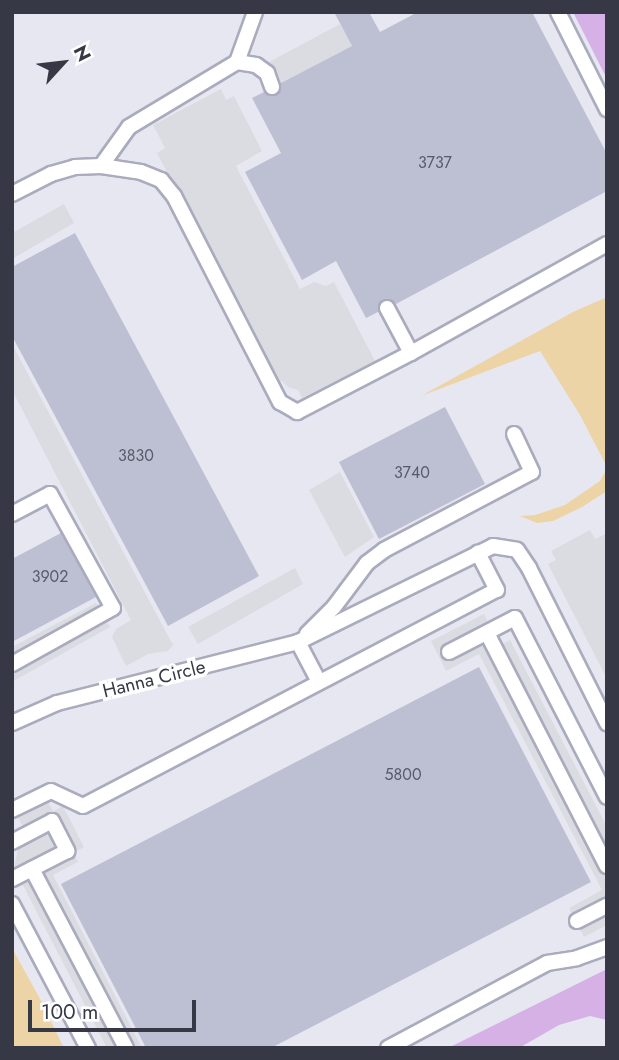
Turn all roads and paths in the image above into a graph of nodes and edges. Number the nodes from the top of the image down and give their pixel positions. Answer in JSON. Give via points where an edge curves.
{"nodes":[{"id":1,"x":255,"y":12,"type":"edge"},
{"id":2,"x":558,"y":12,"type":"edge"},
{"id":3,"x":237,"y":62,"type":"junction"},
{"id":4,"x":272,"y":88,"type":"dead end"},
{"id":5,"x":607,"y":109,"type":"edge"},
{"id":6,"x":102,"y":166,"type":"junction"},
{"id":7,"x":12,"y":194,"type":"edge"},
{"id":8,"x":607,"y":244,"type":"edge"},
{"id":9,"x":387,"y":308,"type":"dead end"},
{"id":10,"x":411,"y":353,"type":"junction"},
{"id":11,"x":514,"y":434,"type":"dead end"},
{"id":12,"x":12,"y":514,"type":"edge"},
{"id":13,"x":478,"y":553,"type":"junction"},
{"id":14,"x":487,"y":633,"type":"junction"},
{"id":15,"x":298,"y":642,"type":"junction"},
{"id":16,"x":449,"y":652,"type":"dead end"},
{"id":17,"x":12,"y":664,"type":"edge"},
{"id":18,"x":318,"y":682,"type":"junction"},
{"id":19,"x":606,"y":722,"type":"edge"},
{"id":20,"x":12,"y":723,"type":"edge"},
{"id":21,"x":607,"y":797,"type":"edge"},
{"id":22,"x":12,"y":810,"type":"edge"},
{"id":23,"x":12,"y":842,"type":"edge"},
{"id":24,"x":607,"y":866,"type":"edge"},
{"id":25,"x":32,"y":869,"type":"junction"},
{"id":26,"x":12,"y":878,"type":"edge"},
{"id":27,"x":12,"y":904,"type":"edge"},
{"id":28,"x":607,"y":906,"type":"edge"},
{"id":29,"x":577,"y":921,"type":"dead end"},
{"id":30,"x":607,"y":947,"type":"edge"},
{"id":31,"x":88,"y":1048,"type":"edge"},
{"id":32,"x":126,"y":1048,"type":"edge"},
{"id":33,"x":388,"y":1048,"type":"edge"}],
"edges":[{"from":1,"to":3,"type":"street"},
{"from":2,"to":5,"type":"street"},
{"from":3,"to":4,"type":"street","via":[[256,65],[267,73]]},
{"from":3,"to":6,"type":"street","via":[[129,127]]},
{"from":6,"to":7,"type":"street","via":[[60,171]]},
{"from":6,"to":10,"type":"street","via":[[161,180],[174,196],[280,402],[297,412],[308,408]]},
{"from":8,"to":10,"type":"street"},
{"from":9,"to":10,"type":"street"},
{"from":11,"to":15,"type":"street","via":[[532,472],[384,550],[367,563],[334,607]]},
{"from":12,"to":17,"type":"street","via":[[50,494],[113,608]]},
{"from":13,"to":15,"type":"street","name":"Hanna Circle"},
{"from":13,"to":18,"type":"street","via":[[497,590]]},
{"from":13,"to":19,"type":"street","via":[[493,546],[517,551]]},
{"from":14,"to":16,"type":"street"},
{"from":14,"to":21,"type":"street","via":[[515,618]]},
{"from":14,"to":24,"type":"street"},
{"from":15,"to":18,"type":"street"},
{"from":15,"to":20,"type":"street","name":"Hanna Circle","via":[[57,703]]},
{"from":18,"to":22,"type":"street","via":[[83,806],[51,791]]},
{"from":23,"to":25,"type":"street","via":[[52,821],[67,851]]},
{"from":25,"to":26,"type":"street"},
{"from":25,"to":32,"type":"street"},
{"from":27,"to":31,"type":"street"},
{"from":28,"to":29,"type":"street"},
{"from":30,"to":33,"type":"street","via":[[547,963]]}]}
